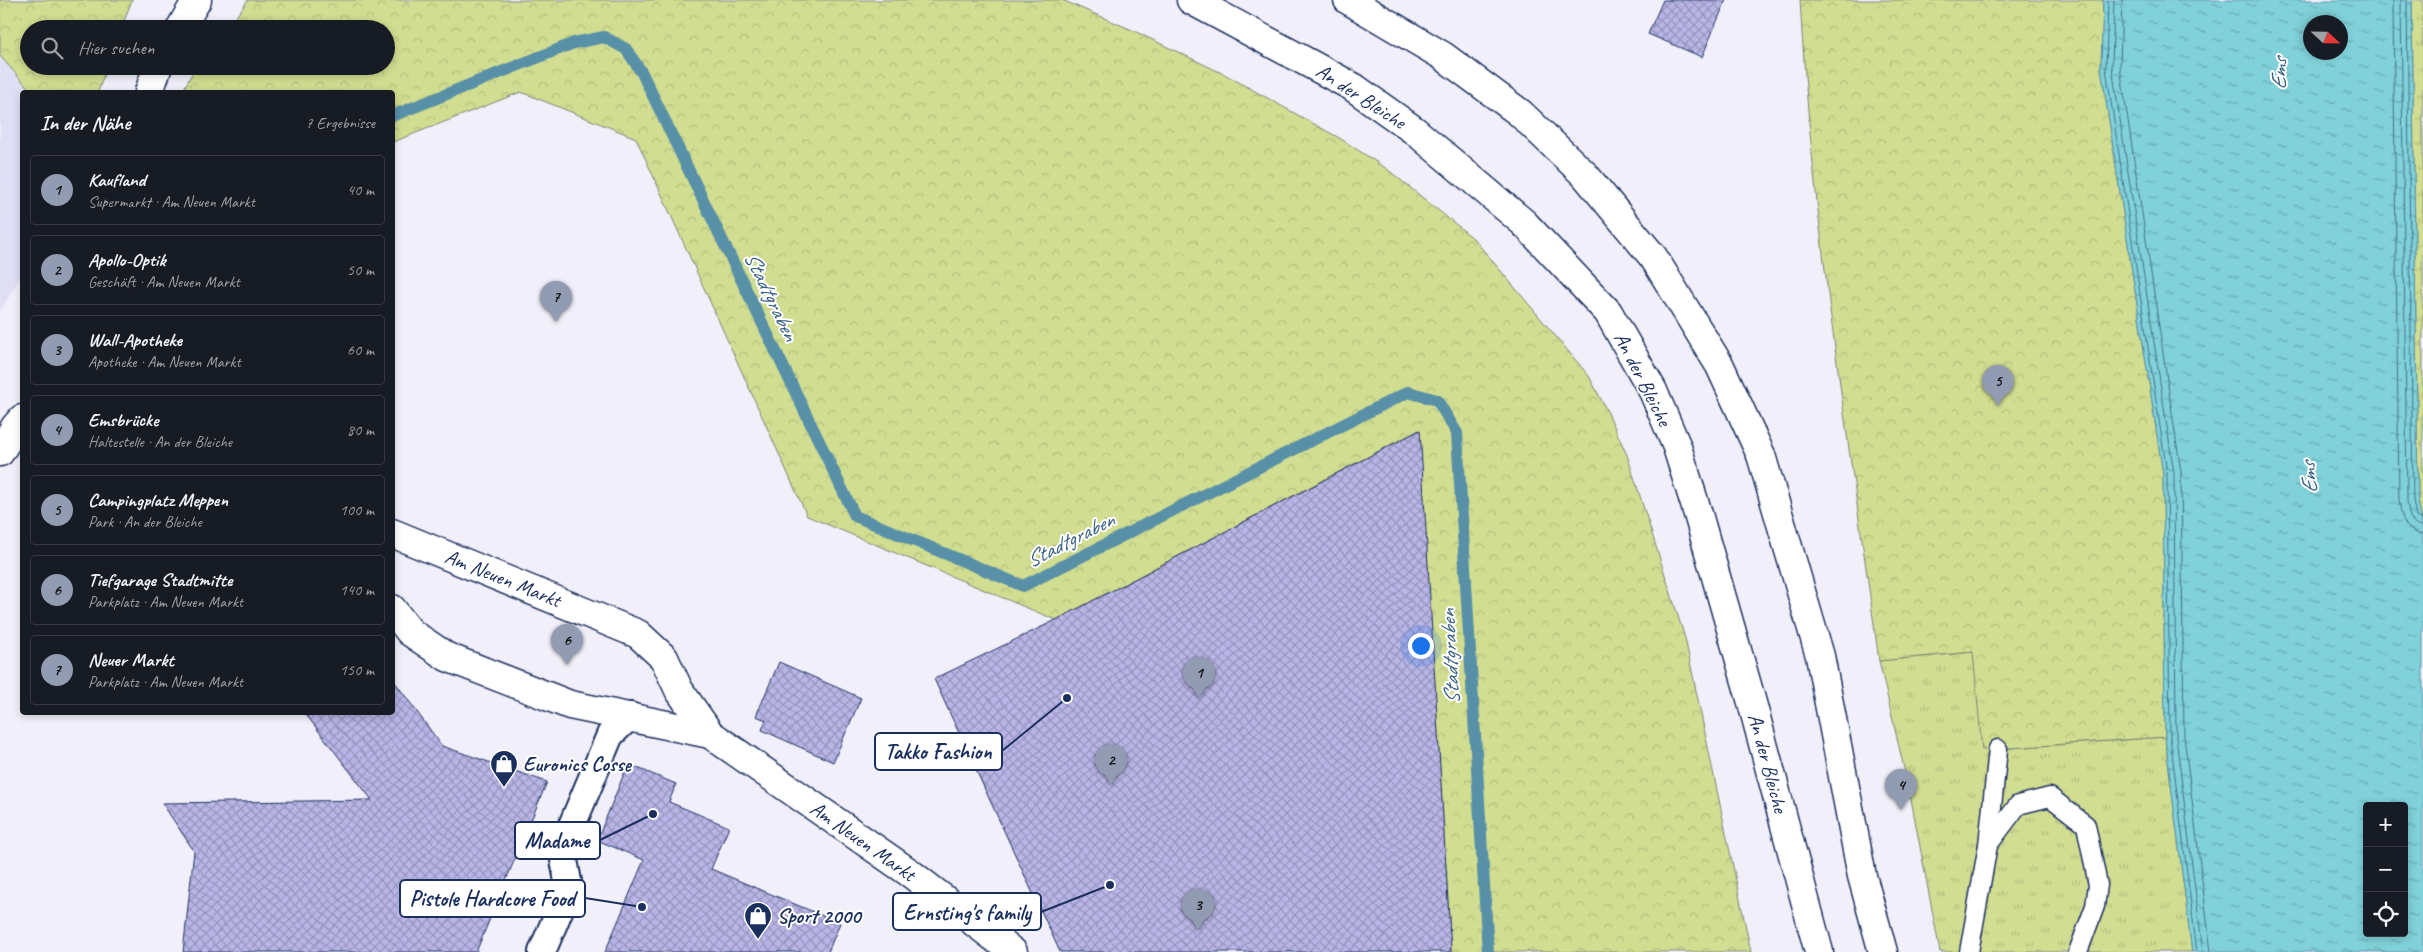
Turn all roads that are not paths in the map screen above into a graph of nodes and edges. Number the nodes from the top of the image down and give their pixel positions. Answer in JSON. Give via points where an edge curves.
{"nodes":[{"id":1,"x":182,"y":0,"type":"edge"},
{"id":2,"x":197,"y":0,"type":"edge"},
{"id":3,"x":1191,"y":0,"type":"edge"},
{"id":4,"x":1348,"y":0,"type":"edge"},
{"id":5,"x":175,"y":20,"type":"edge"},
{"id":6,"x":185,"y":20,"type":"edge"},
{"id":7,"x":155,"y":75,"type":"edge"},
{"id":8,"x":149,"y":90,"type":"edge"},
{"id":9,"x":20,"y":421,"type":"edge"},
{"id":10,"x":0,"y":452,"type":"edge"},
{"id":11,"x":395,"y":534,"type":"edge"},
{"id":12,"x":395,"y":613,"type":"edge"},
{"id":13,"x":630,"y":716,"type":"junction"},
{"id":14,"x":710,"y":734,"type":"junction"},
{"id":15,"x":1998,"y":749,"type":"dead end"},
{"id":16,"x":1988,"y":844,"type":"junction"},
{"id":17,"x":542,"y":952,"type":"edge"},
{"id":18,"x":1014,"y":952,"type":"edge"},
{"id":19,"x":1819,"y":952,"type":"edge"},
{"id":20,"x":1883,"y":952,"type":"edge"},
{"id":21,"x":1969,"y":952,"type":"edge"},
{"id":22,"x":2078,"y":952,"type":"edge"}],
"edges":[{"from":1,"to":5,"type":"street"},
{"from":2,"to":6,"type":"street"},
{"from":3,"to":19,"type":"street","name":"An der Bleiche","via":[[1353,87],[1415,131],[1524,223],[1608,312],[1653,391],[1677,447],[1751,699]]},
{"from":4,"to":20,"type":"street","via":[[1443,56],[1520,113],[1585,175],[1654,258],[1720,366],[1761,455],[1820,656],[1862,876]]},
{"from":7,"to":8,"type":"street"},
{"from":9,"to":10,"type":"street"},
{"from":11,"to":14,"type":"street","name":"Am Neuen Markt","via":[[638,634],[664,658],[679,690]]},
{"from":12,"to":13,"type":"street","name":"Am Neuen Markt","via":[[410,632],[447,657],[570,705]]},
{"from":13,"to":14,"type":"street","name":"Am Neuen Markt"},
{"from":13,"to":17,"type":"street","via":[[610,735],[562,849],[569,887]]},
{"from":14,"to":18,"type":"street","name":"Am Neuen Markt","via":[[910,874]]},
{"from":15,"to":16,"type":"lane"},
{"from":16,"to":21,"type":"lane"},
{"from":16,"to":22,"type":"lane","via":[[2018,805],[2050,798],[2086,825],[2098,885],[2095,906]]}]}
